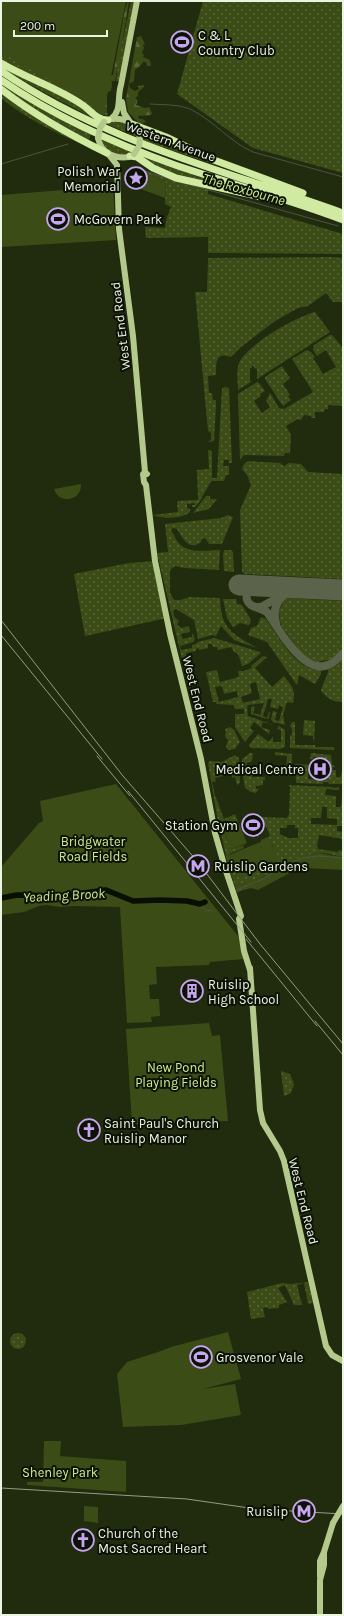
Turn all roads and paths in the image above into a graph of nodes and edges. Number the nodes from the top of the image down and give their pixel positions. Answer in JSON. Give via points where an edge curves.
{"nodes":[{"id":1,"x":137,"y":1,"type":"edge"},
{"id":2,"x":1,"y":63,"type":"edge"},
{"id":3,"x":1,"y":71,"type":"edge"},
{"id":4,"x":1,"y":80,"type":"edge"},
{"id":5,"x":121,"y":86,"type":"junction"},
{"id":6,"x":1,"y":89,"type":"edge"},
{"id":7,"x":108,"y":121,"type":"junction"},
{"id":8,"x":131,"y":123,"type":"junction"},
{"id":9,"x":108,"y":154,"type":"junction"},
{"id":10,"x":131,"y":156,"type":"junction"},
{"id":11,"x":118,"y":180,"type":"junction"},
{"id":12,"x":343,"y":216,"type":"edge"},
{"id":13,"x":343,"y":1361,"type":"edge"},
{"id":14,"x":343,"y":1506,"type":"edge"},
{"id":15,"x":320,"y":1615,"type":"edge"}],
"edges":[{"from":1,"to":5,"type":"main road"},
{"from":2,"to":7,"type":"highway","via":[[71,98],[98,118]]},
{"from":3,"to":12,"type":"highway","name":"Western Avenue","via":[[70,113],[115,133],[178,158],[277,189]]},
{"from":4,"to":12,"type":"highway","name":"Western Avenue","via":[[66,118],[137,150],[210,176]]},
{"from":5,"to":7,"type":"main road","via":[[118,112]]},
{"from":5,"to":8,"type":"main road","via":[[122,107]]},
{"from":6,"to":9,"type":"highway","via":[[40,116]]},
{"from":7,"to":8,"type":"main road","via":[[121,119]]},
{"from":7,"to":9,"type":"main road","bridge":true,"via":[[100,128],[98,138],[100,145]]},
{"from":8,"to":10,"type":"main road","bridge":true,"via":[[140,138],[139,146]]},
{"from":8,"to":12,"type":"highway","via":[[214,160],[302,193]]},
{"from":9,"to":10,"type":"main road","via":[[117,157]]},
{"from":9,"to":11,"type":"main road","name":"West End Road","via":[[117,165]]},
{"from":10,"to":11,"type":"main road","name":"West End Road","via":[[121,162]]},
{"from":10,"to":12,"type":"highway","via":[[176,178]]},
{"from":11,"to":13,"type":"main road","name":"West End Road","via":[[119,229],[133,336],[155,561],[224,868],[242,917],[239,919],[250,970],[261,1117],[284,1160],[326,1346],[332,1355]]},
{"from":14,"to":15,"type":"main road","bridge":true,"via":[[333,1523],[320,1559]]}]}
